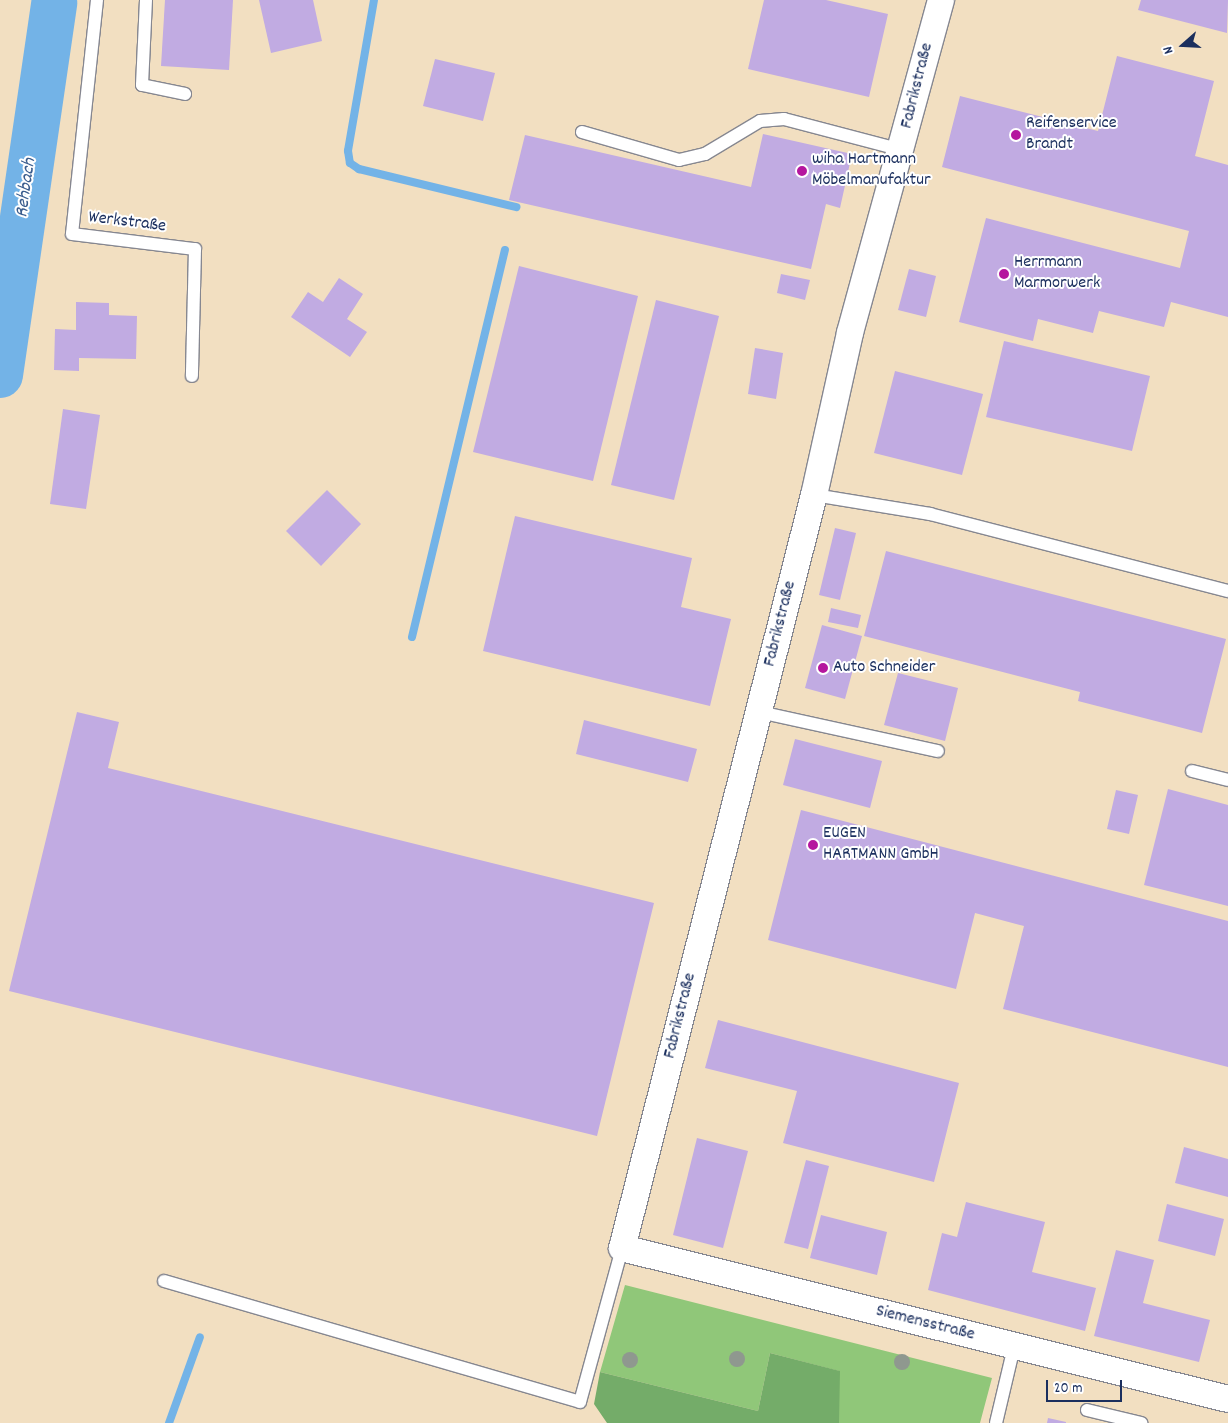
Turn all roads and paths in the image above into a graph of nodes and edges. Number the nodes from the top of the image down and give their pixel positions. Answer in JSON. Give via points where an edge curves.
{"nodes":[{"id":1,"x":97,"y":0,"type":"edge"},
{"id":2,"x":146,"y":0,"type":"edge"},
{"id":3,"x":941,"y":0,"type":"edge"},
{"id":4,"x":186,"y":94,"type":"dead end"},
{"id":5,"x":582,"y":132,"type":"dead end"},
{"id":6,"x":902,"y":150,"type":"junction"},
{"id":7,"x":192,"y":376,"type":"dead end"},
{"id":8,"x":814,"y":495,"type":"junction"},
{"id":9,"x":1228,"y":591,"type":"edge"},
{"id":10,"x":759,"y":712,"type":"junction"},
{"id":11,"x":938,"y":751,"type":"dead end"},
{"id":12,"x":1192,"y":771,"type":"dead end"},
{"id":13,"x":1228,"y":780,"type":"edge"},
{"id":14,"x":622,"y":1248,"type":"junction"},
{"id":15,"x":164,"y":1281,"type":"dead end"},
{"id":16,"x":1014,"y":1347,"type":"junction"},
{"id":17,"x":1228,"y":1399,"type":"edge"},
{"id":18,"x":1087,"y":1410,"type":"dead end"},
{"id":19,"x":996,"y":1423,"type":"edge"},
{"id":20,"x":1141,"y":1423,"type":"edge"}],
"edges":[{"from":1,"to":7,"type":"lane","name":"Werkstraße","via":[[72,234],[195,248]]},
{"from":2,"to":4,"type":"lane","via":[[142,86]]},
{"from":3,"to":6,"type":"street","name":"Fabrikstraße"},
{"from":5,"to":6,"type":"lane","via":[[679,160],[705,154],[760,121],[784,119]]},
{"from":6,"to":8,"type":"street","name":"Fabrikstraße","via":[[850,333]]},
{"from":8,"to":9,"type":"lane","via":[[930,514]]},
{"from":8,"to":10,"type":"street","name":"Fabrikstraße"},
{"from":10,"to":11,"type":"lane"},
{"from":10,"to":14,"type":"street","name":"Fabrikstraße"},
{"from":12,"to":13,"type":"lane"},
{"from":14,"to":15,"type":"lane","via":[[580,1402]]},
{"from":14,"to":16,"type":"street","name":"Siemensstraße"},
{"from":16,"to":17,"type":"street","name":"Siemensstraße"},
{"from":16,"to":19,"type":"lane"},
{"from":18,"to":20,"type":"lane"}]}
